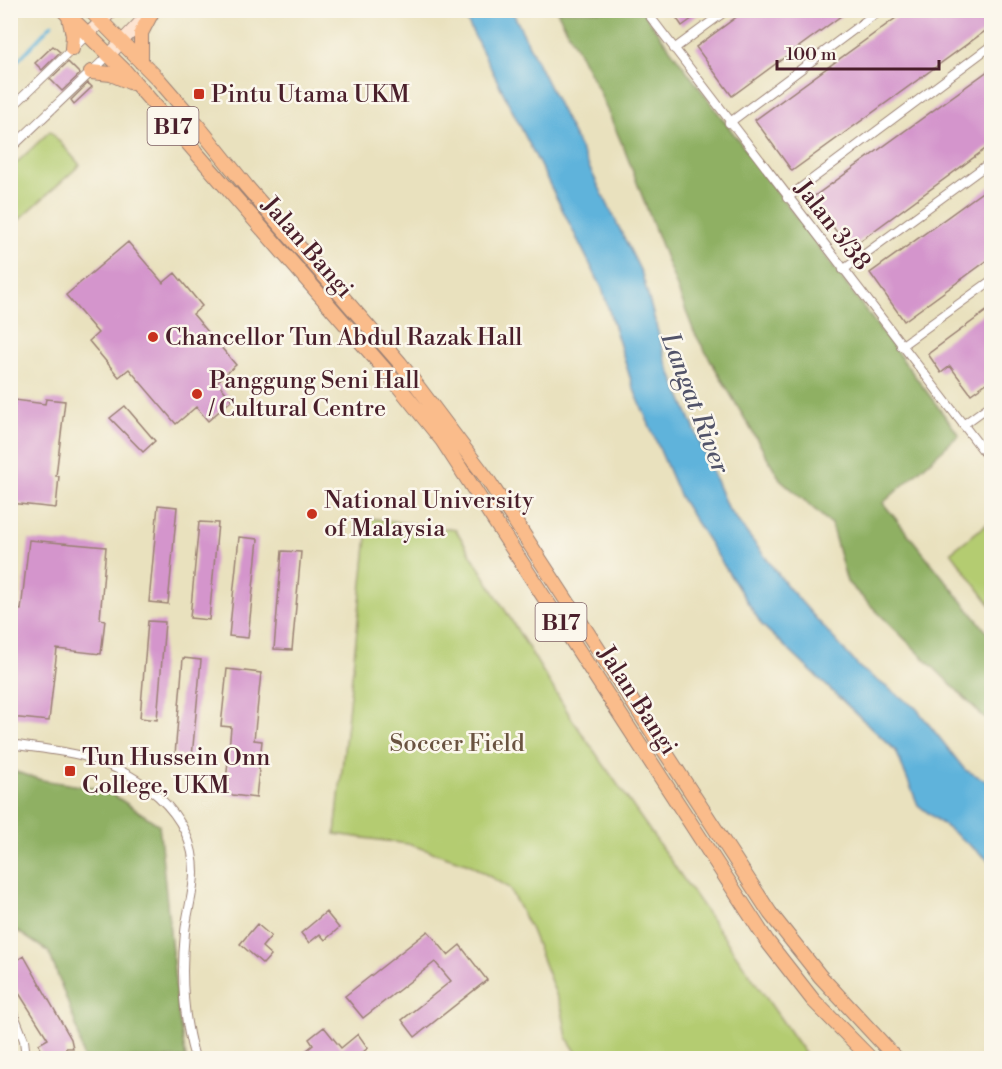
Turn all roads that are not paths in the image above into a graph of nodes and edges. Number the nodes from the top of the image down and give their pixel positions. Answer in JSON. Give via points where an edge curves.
{"nodes":[{"id":1,"x":90,"y":10,"type":"edge"},
{"id":2,"x":113,"y":10,"type":"edge"},
{"id":3,"x":152,"y":10,"type":"edge"},
{"id":4,"x":645,"y":10,"type":"edge"},
{"id":5,"x":727,"y":10,"type":"edge"},
{"id":6,"x":880,"y":10,"type":"edge"},
{"id":7,"x":66,"y":14,"type":"edge"},
{"id":8,"x":101,"y":22,"type":"junction"},
{"id":9,"x":89,"y":33,"type":"junction"},
{"id":10,"x":122,"y":43,"type":"junction"},
{"id":11,"x":992,"y":45,"type":"edge"},
{"id":12,"x":72,"y":49,"type":"junction"},
{"id":13,"x":674,"y":49,"type":"junction"},
{"id":14,"x":110,"y":54,"type":"junction"},
{"id":15,"x":141,"y":62,"type":"junction"},
{"id":16,"x":91,"y":72,"type":"junction"},
{"id":17,"x":136,"y":85,"type":"junction"},
{"id":18,"x":10,"y":109,"type":"edge"},
{"id":19,"x":729,"y":123,"type":"junction"},
{"id":20,"x":10,"y":149,"type":"edge"},
{"id":21,"x":992,"y":161,"type":"edge"},
{"id":22,"x":787,"y":198,"type":"junction"},
{"id":23,"x":843,"y":270,"type":"junction"},
{"id":24,"x":992,"y":280,"type":"edge"},
{"id":25,"x":901,"y":346,"type":"junction"},
{"id":26,"x":992,"y":404,"type":"edge"},
{"id":27,"x":963,"y":425,"type":"junction"},
{"id":28,"x":992,"y":462,"type":"edge"},
{"id":29,"x":10,"y":744,"type":"edge"},
{"id":30,"x":10,"y":1005,"type":"edge"},
{"id":31,"x":26,"y":1059,"type":"edge"},
{"id":32,"x":195,"y":1059,"type":"edge"},
{"id":33,"x":870,"y":1059,"type":"edge"},
{"id":34,"x":896,"y":1059,"type":"edge"}],
"edges":[{"from":1,"to":8,"type":"main road","name":"Jalan Bangi","number":"B17"},
{"from":2,"to":8,"type":"main road"},
{"from":3,"to":10,"type":"main road"},
{"from":3,"to":15,"type":"main road","via":[[141,33]]},
{"from":4,"to":13,"type":"street","name":"Jalan 3/38"},
{"from":5,"to":13,"type":"street"},
{"from":6,"to":19,"type":"street"},
{"from":7,"to":9,"type":"main road","name":"Jalan Bangi","number":"B17"},
{"from":7,"to":12,"type":"main road","via":[[73,35]]},
{"from":8,"to":9,"type":"main road"},
{"from":8,"to":10,"type":"main road","name":"Jalan Bangi","number":"B17"},
{"from":9,"to":12,"type":"street"},
{"from":9,"to":14,"type":"main road","name":"Jalan Bangi","number":"B17"},
{"from":10,"to":14,"type":"main road"},
{"from":10,"to":15,"type":"main road","name":"Jalan Bangi","number":"B17"},
{"from":11,"to":22,"type":"street"},
{"from":12,"to":18,"type":"street"},
{"from":13,"to":19,"type":"street","name":"Jalan 3/38"},
{"from":14,"to":16,"type":"street"},
{"from":14,"to":17,"type":"main road","name":"Jalan Bangi","number":"B17"},
{"from":15,"to":34,"type":"main road","name":"Jalan Bangi","number":"B17","via":[[400,363],[488,480],[770,913],[820,976]]},
{"from":16,"to":17,"type":"main road","via":[[111,74]]},
{"from":16,"to":20,"type":"street"},
{"from":17,"to":33,"type":"main road","name":"Jalan Bangi","number":"B17","via":[[442,440],[767,941],[813,1000]]},
{"from":19,"to":22,"type":"street","name":"Jalan 3/38"},
{"from":21,"to":23,"type":"street"},
{"from":22,"to":23,"type":"street","name":"Jalan 3/38"},
{"from":23,"to":25,"type":"street","name":"Jalan 3/38"},
{"from":24,"to":25,"type":"street"},
{"from":25,"to":27,"type":"street","name":"Jalan 3/38"},
{"from":26,"to":27,"type":"street"},
{"from":27,"to":28,"type":"street","name":"Jalan 3/38"},
{"from":29,"to":32,"type":"street","via":[[80,755],[111,766],[165,801],[179,821],[192,850],[183,957],[184,994]]},
{"from":30,"to":31,"type":"street","via":[[24,1040]]}]}
